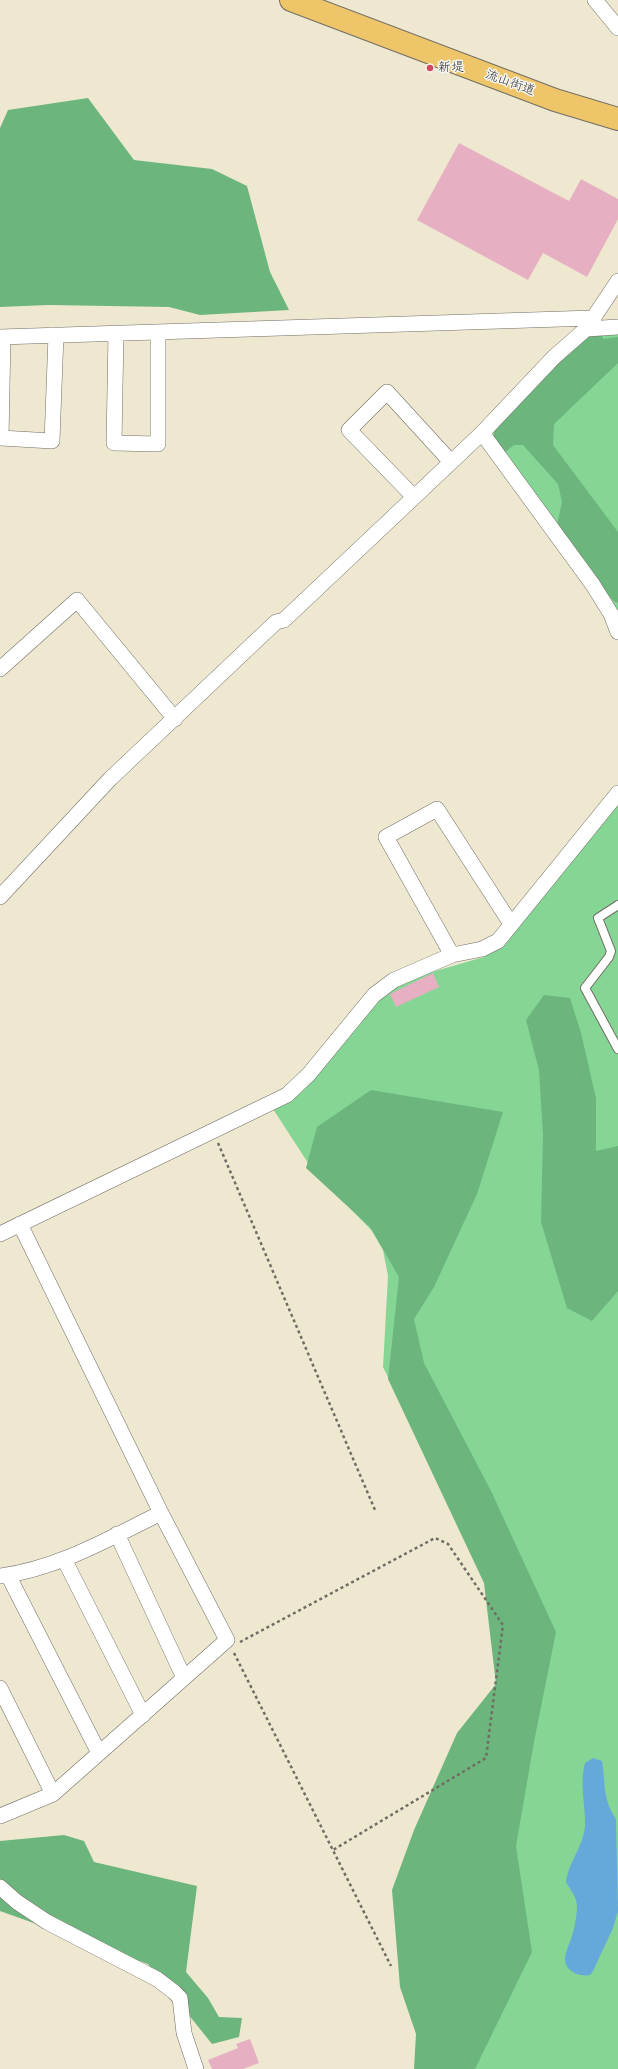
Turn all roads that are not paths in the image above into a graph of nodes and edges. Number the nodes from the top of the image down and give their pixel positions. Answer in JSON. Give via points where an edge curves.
{"nodes":[{"id":1,"x":291,"y":0,"type":"edge"},
{"id":2,"x":595,"y":0,"type":"edge"},
{"id":3,"x":618,"y":28,"type":"edge"},
{"id":4,"x":618,"y":119,"type":"edge"},
{"id":5,"x":618,"y":281,"type":"edge"},
{"id":6,"x":589,"y":323,"type":"junction"},
{"id":7,"x":618,"y":327,"type":"edge"},
{"id":8,"x":158,"y":332,"type":"junction"},
{"id":9,"x":116,"y":333,"type":"junction"},
{"id":10,"x":56,"y":335,"type":"junction"},
{"id":11,"x":1,"y":337,"type":"edge"},
{"id":12,"x":482,"y":433,"type":"junction"},
{"id":13,"x":451,"y":462,"type":"junction"},
{"id":14,"x":414,"y":497,"type":"junction"},
{"id":15,"x":618,"y":632,"type":"edge"},
{"id":16,"x":0,"y":669,"type":"edge"},
{"id":17,"x":175,"y":719,"type":"junction"},
{"id":18,"x":618,"y":793,"type":"edge"},
{"id":19,"x":0,"y":897,"type":"edge"},
{"id":20,"x":618,"y":905,"type":"edge"},
{"id":21,"x":511,"y":924,"type":"junction"},
{"id":22,"x":452,"y":955,"type":"junction"},
{"id":23,"x":618,"y":1049,"type":"edge"},
{"id":24,"x":20,"y":1224,"type":"junction"},
{"id":25,"x":0,"y":1234,"type":"edge"},
{"id":26,"x":161,"y":1513,"type":"junction"},
{"id":27,"x":118,"y":1534,"type":"junction"},
{"id":28,"x":64,"y":1559,"type":"junction"},
{"id":29,"x":4,"y":1576,"type":"edge"},
{"id":30,"x":184,"y":1678,"type":"junction"},
{"id":31,"x":0,"y":1688,"type":"edge"},
{"id":32,"x":142,"y":1715,"type":"junction"},
{"id":33,"x":99,"y":1753,"type":"junction"},
{"id":34,"x":53,"y":1794,"type":"junction"},
{"id":35,"x":0,"y":1816,"type":"edge"},
{"id":36,"x":0,"y":1887,"type":"edge"},
{"id":37,"x":196,"y":2069,"type":"edge"}],
"edges":[{"from":1,"to":4,"type":"main road","name":"流山街道","via":[[540,94]]},
{"from":2,"to":3,"type":"street"},
{"from":5,"to":6,"type":"street"},
{"from":6,"to":7,"type":"street"},
{"from":6,"to":8,"type":"street"},
{"from":6,"to":12,"type":"street"},
{"from":8,"to":9,"type":"street"},
{"from":8,"to":9,"type":"street","via":[[158,444],[114,443]]},
{"from":9,"to":10,"type":"street"},
{"from":10,"to":11,"type":"street"},
{"from":10,"to":11,"type":"street","via":[[52,441],[1,438]]},
{"from":12,"to":13,"type":"street"},
{"from":12,"to":15,"type":"street","via":[[593,586],[611,614]]},
{"from":13,"to":14,"type":"street"},
{"from":13,"to":14,"type":"street","via":[[387,392],[349,430]]},
{"from":14,"to":17,"type":"street","via":[[284,620],[276,622]]},
{"from":16,"to":17,"type":"street","via":[[77,600]]},
{"from":17,"to":19,"type":"street","via":[[110,779]]},
{"from":18,"to":21,"type":"street"},
{"from":20,"to":23,"type":"lane","via":[[598,918],[611,951],[585,988]]},
{"from":21,"to":22,"type":"street","via":[[498,941],[482,949]]},
{"from":21,"to":22,"type":"street","via":[[437,809],[386,837]]},
{"from":22,"to":24,"type":"street","via":[[394,980],[374,995],[309,1074],[287,1094]]},
{"from":24,"to":25,"type":"street"},
{"from":24,"to":26,"type":"street"},
{"from":26,"to":27,"type":"street"},
{"from":26,"to":30,"type":"street","via":[[229,1643]]},
{"from":27,"to":28,"type":"street"},
{"from":27,"to":30,"type":"street"},
{"from":28,"to":29,"type":"street","via":[[24,1573]]},
{"from":28,"to":32,"type":"street"},
{"from":29,"to":33,"type":"street"},
{"from":30,"to":32,"type":"street"},
{"from":31,"to":34,"type":"street"},
{"from":32,"to":33,"type":"street"},
{"from":33,"to":34,"type":"street"},
{"from":34,"to":35,"type":"street"},
{"from":36,"to":37,"type":"street","via":[[47,1922],[157,1979],[174,1992],[180,1998],[184,2033]]}]}
